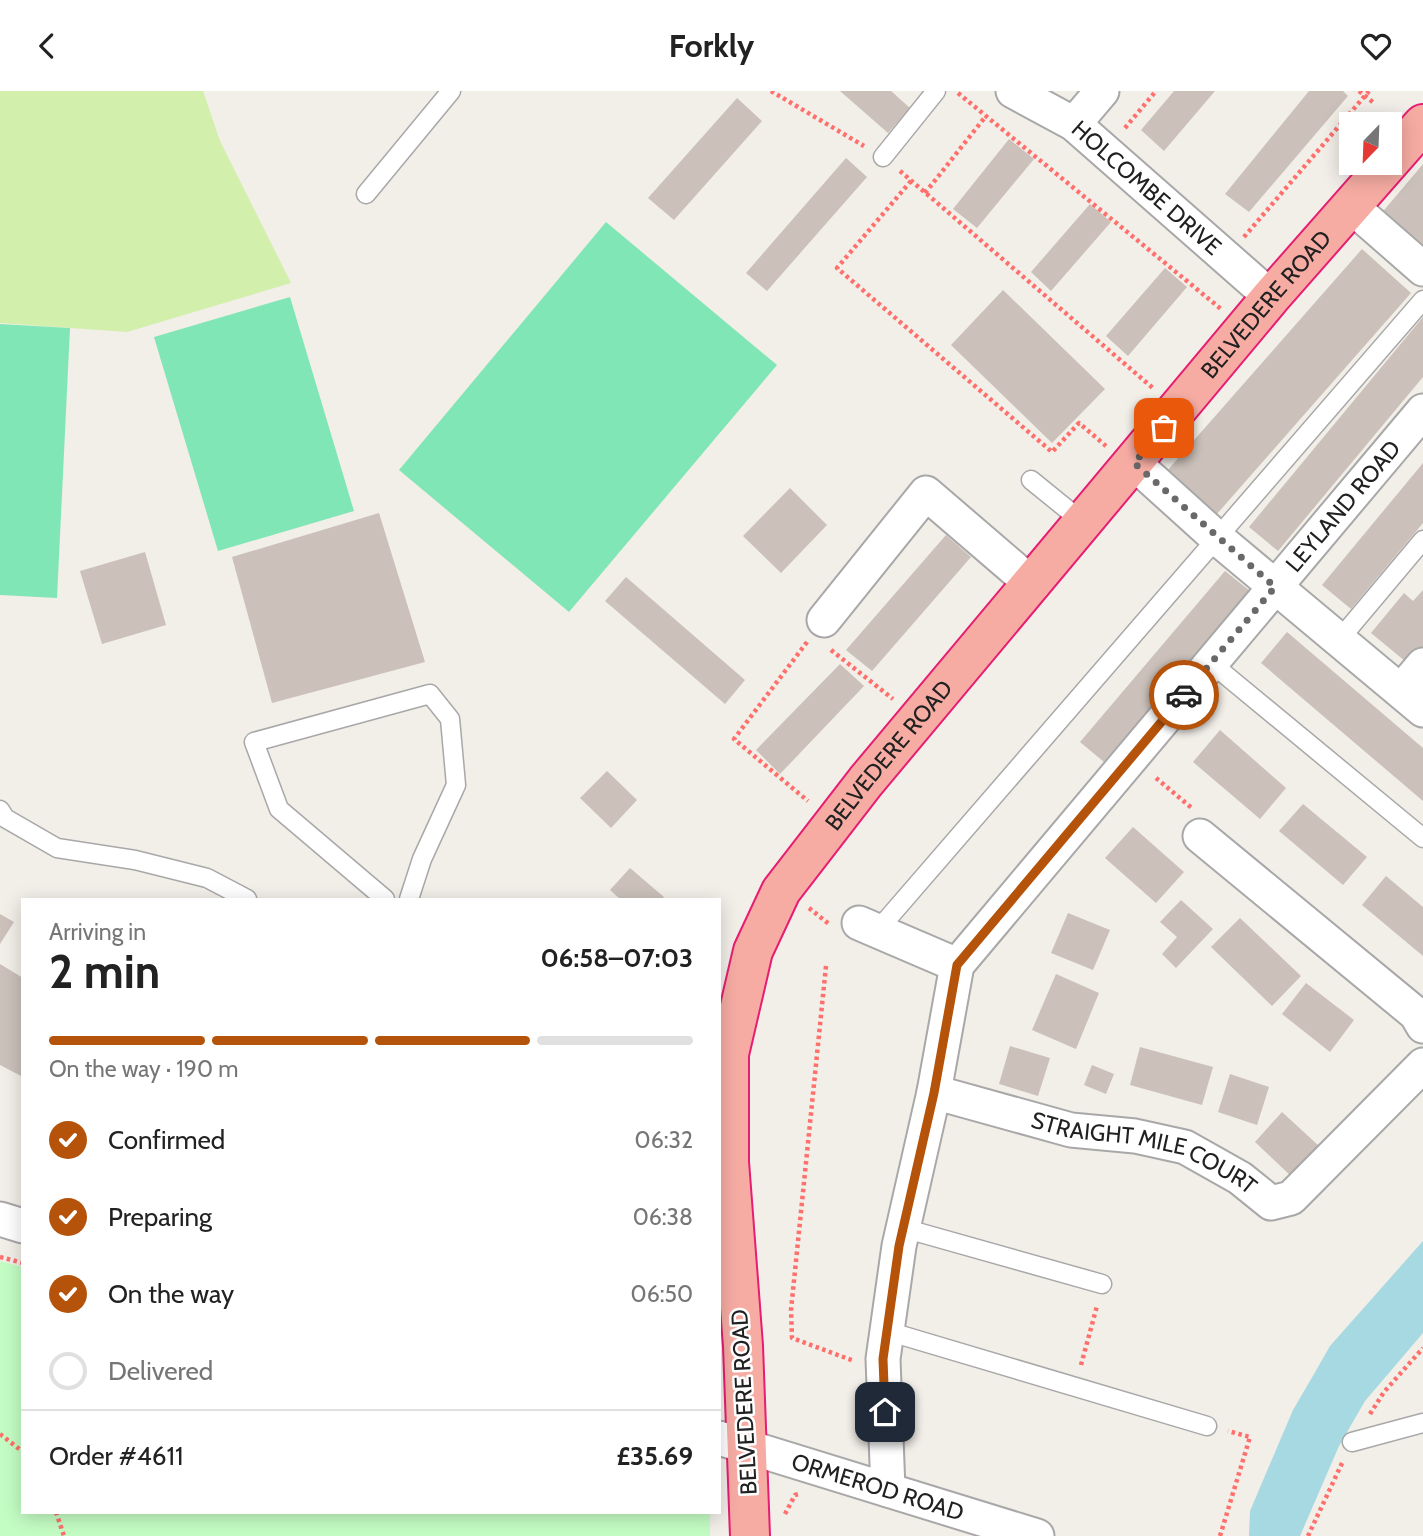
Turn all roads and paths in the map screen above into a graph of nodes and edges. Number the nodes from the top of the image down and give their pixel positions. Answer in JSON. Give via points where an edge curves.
{"nodes":[{"id":1,"x":451,"y":91,"type":"edge"},
{"id":2,"x":771,"y":91,"type":"edge"},
{"id":3,"x":936,"y":91,"type":"edge"},
{"id":4,"x":956,"y":91,"type":"edge"},
{"id":5,"x":1013,"y":91,"type":"edge"},
{"id":6,"x":1102,"y":91,"type":"edge"},
{"id":7,"x":1156,"y":91,"type":"edge"},
{"id":8,"x":1359,"y":91,"type":"edge"},
{"id":9,"x":1367,"y":93,"type":"edge"},
{"id":10,"x":1374,"y":103,"type":"dead end"},
{"id":11,"x":986,"y":116,"type":"junction"},
{"id":12,"x":1074,"y":124,"type":"junction"},
{"id":13,"x":1423,"y":124,"type":"edge"},
{"id":14,"x":1107,"y":151,"type":"junction"},
{"id":15,"x":883,"y":157,"type":"junction"},
{"id":16,"x":911,"y":181,"type":"junction"},
{"id":17,"x":925,"y":193,"type":"junction"},
{"id":18,"x":366,"y":194,"type":"dead end"},
{"id":19,"x":1352,"y":207,"type":"junction"},
{"id":20,"x":1227,"y":257,"type":"junction"},
{"id":21,"x":1423,"y":269,"type":"edge"},
{"id":22,"x":1271,"y":297,"type":"junction"},
{"id":23,"x":1423,"y":300,"type":"edge"},
{"id":24,"x":1246,"y":330,"type":"junction"},
{"id":25,"x":1178,"y":410,"type":"junction"},
{"id":26,"x":1423,"y":411,"type":"edge"},
{"id":27,"x":1132,"y":465,"type":"junction"},
{"id":28,"x":1031,"y":480,"type":"dead end"},
{"id":29,"x":1084,"y":523,"type":"junction"},
{"id":30,"x":1217,"y":538,"type":"junction"},
{"id":31,"x":1423,"y":540,"type":"edge"},
{"id":32,"x":1033,"y":585,"type":"junction"},
{"id":33,"x":1275,"y":587,"type":"junction"},
{"id":34,"x":818,"y":627,"type":"junction"},
{"id":35,"x":1339,"y":640,"type":"junction"},
{"id":36,"x":1211,"y":663,"type":"junction"},
{"id":37,"x":1423,"y":665,"type":"edge"},
{"id":38,"x":1412,"y":701,"type":"edge"},
{"id":39,"x":918,"y":719,"type":"junction"},
{"id":40,"x":1156,"y":778,"type":"dead end"},
{"id":41,"x":0,"y":810,"type":"edge"},
{"id":42,"x":833,"y":822,"type":"junction"},
{"id":43,"x":1200,"y":826,"type":"joint"},
{"id":44,"x":1423,"y":838,"type":"edge"},
{"id":45,"x":781,"y":891,"type":"junction"},
{"id":46,"x":245,"y":898,"type":"edge"},
{"id":47,"x":384,"y":898,"type":"edge"},
{"id":48,"x":409,"y":898,"type":"edge"},
{"id":49,"x":868,"y":927,"type":"junction"},
{"id":50,"x":957,"y":965,"type":"junction"},
{"id":51,"x":826,"y":966,"type":"dead end"},
{"id":52,"x":1423,"y":1026,"type":"edge"},
{"id":53,"x":1423,"y":1065,"type":"edge"},
{"id":54,"x":934,"y":1093,"type":"junction"},
{"id":55,"x":0,"y":1219,"type":"edge"},
{"id":56,"x":21,"y":1225,"type":"edge"},
{"id":57,"x":903,"y":1228,"type":"junction"},
{"id":58,"x":0,"y":1257,"type":"edge"},
{"id":59,"x":21,"y":1262,"type":"edge"},
{"id":60,"x":1102,"y":1284,"type":"joint"},
{"id":61,"x":887,"y":1331,"type":"junction"},
{"id":62,"x":859,"y":1362,"type":"dead end"},
{"id":63,"x":1075,"y":1387,"type":"junction"},
{"id":64,"x":1423,"y":1423,"type":"edge"},
{"id":65,"x":1207,"y":1426,"type":"joint"},
{"id":66,"x":0,"y":1434,"type":"edge"},
{"id":67,"x":733,"y":1442,"type":"edge"},
{"id":68,"x":1352,"y":1442,"type":"dead end"},
{"id":69,"x":21,"y":1450,"type":"edge"},
{"id":70,"x":888,"y":1490,"type":"junction"},
{"id":71,"x":803,"y":1493,"type":"dead end"},
{"id":72,"x":56,"y":1514,"type":"edge"},
{"id":73,"x":750,"y":1534,"type":"edge"},
{"id":74,"x":64,"y":1536,"type":"edge"},
{"id":75,"x":1037,"y":1536,"type":"edge"},
{"id":76,"x":1220,"y":1536,"type":"edge"}],
"edges":[{"from":1,"to":18,"type":"lane"},
{"from":2,"to":15,"type":"path"},
{"from":3,"to":15,"type":"lane"},
{"from":4,"to":11,"type":"path"},
{"from":5,"to":12,"type":"street","name":"HOLCOMBE DRIVE"},
{"from":6,"to":12,"type":"street"},
{"from":7,"to":14,"type":"path"},
{"from":8,"to":9,"type":"path"},
{"from":9,"to":10,"type":"path"},
{"from":9,"to":20,"type":"path"},
{"from":11,"to":17,"type":"path"},
{"from":11,"to":24,"type":"path"},
{"from":12,"to":14,"type":"street","name":"HOLCOMBE DRIVE"},
{"from":13,"to":19,"type":"highway","name":"BELVEDERE ROAD"},
{"from":14,"to":20,"type":"street","name":"HOLCOMBE DRIVE"},
{"from":15,"to":16,"type":"path"},
{"from":16,"to":17,"type":"path"},
{"from":16,"to":27,"type":"path","via":[[837,268],[1052,452],[1079,423]]},
{"from":17,"to":25,"type":"path"},
{"from":19,"to":21,"type":"street"},
{"from":19,"to":22,"type":"highway","name":"BELVEDERE ROAD"},
{"from":20,"to":22,"type":"street","name":"HOLCOMBE DRIVE"},
{"from":22,"to":24,"type":"highway","name":"BELVEDERE ROAD"},
{"from":23,"to":30,"type":"lane"},
{"from":24,"to":25,"type":"highway","name":"BELVEDERE ROAD"},
{"from":25,"to":27,"type":"highway","name":"BELVEDERE ROAD"},
{"from":26,"to":33,"type":"street","name":"LEYLAND ROAD"},
{"from":27,"to":29,"type":"highway","name":"BELVEDERE ROAD"},
{"from":27,"to":30,"type":"street"},
{"from":28,"to":29,"type":"lane"},
{"from":29,"to":32,"type":"highway","name":"BELVEDERE ROAD"},
{"from":30,"to":33,"type":"street"},
{"from":30,"to":49,"type":"lane"},
{"from":31,"to":35,"type":"lane"},
{"from":32,"to":34,"type":"street","via":[[926,493]]},
{"from":32,"to":39,"type":"highway","name":"BELVEDERE ROAD"},
{"from":33,"to":35,"type":"street"},
{"from":33,"to":36,"type":"street","name":"LEYLAND ROAD"},
{"from":34,"to":39,"type":"path"},
{"from":34,"to":42,"type":"path","via":[[734,739]]},
{"from":35,"to":38,"type":"street"},
{"from":36,"to":44,"type":"lane"},
{"from":36,"to":50,"type":"street","name":"LEYLAND ROAD"},
{"from":37,"to":38,"type":"street"},
{"from":39,"to":42,"type":"highway","name":"BELVEDERE ROAD"},
{"from":40,"to":43,"type":"path"},
{"from":41,"to":46,"type":"lane","via":[[5,818],[57,848],[135,860],[207,878]]},
{"from":42,"to":45,"type":"highway","name":"BELVEDERE ROAD"},
{"from":43,"to":52,"type":"street","via":[[1416,1014]]},
{"from":45,"to":49,"type":"path","via":[[848,938]]},
{"from":45,"to":67,"type":"highway","name":"BELVEDERE ROAD","via":[[753,951],[729,1054],[729,1162],[743,1346]]},
{"from":47,"to":48,"type":"lane","via":[[279,809],[254,742],[430,694],[450,719],[456,785]]},
{"from":49,"to":50,"type":"street"},
{"from":50,"to":54,"type":"street","name":"LEYLAND ROAD"},
{"from":51,"to":62,"type":"path","via":[[791,1310],[792,1338]]},
{"from":53,"to":54,"type":"street","name":"STRAIGHT MILE COURT","via":[[1291,1198],[1271,1203],[1240,1178],[1185,1147],[1135,1136],[1071,1130]]},
{"from":54,"to":57,"type":"street","name":"LEYLAND ROAD"},
{"from":55,"to":56,"type":"street"},
{"from":57,"to":60,"type":"lane"},
{"from":57,"to":61,"type":"street","name":"LEYLAND ROAD"},
{"from":58,"to":59,"type":"path"},
{"from":60,"to":63,"type":"path"},
{"from":61,"to":63,"type":"lane"},
{"from":61,"to":70,"type":"street","name":"LEYLAND ROAD","via":[[883,1359]]},
{"from":63,"to":65,"type":"lane"},
{"from":64,"to":68,"type":"lane"},
{"from":65,"to":76,"type":"path","via":[[1250,1437]]},
{"from":66,"to":69,"type":"path"},
{"from":67,"to":70,"type":"street","name":"ORMEROD ROAD"},
{"from":67,"to":73,"type":"highway","name":"BELVEDERE ROAD"},
{"from":70,"to":75,"type":"street","name":"ORMEROD ROAD"},
{"from":71,"to":73,"type":"path","via":[[795,1495],[786,1510],[783,1532]]},
{"from":72,"to":74,"type":"path"}]}
